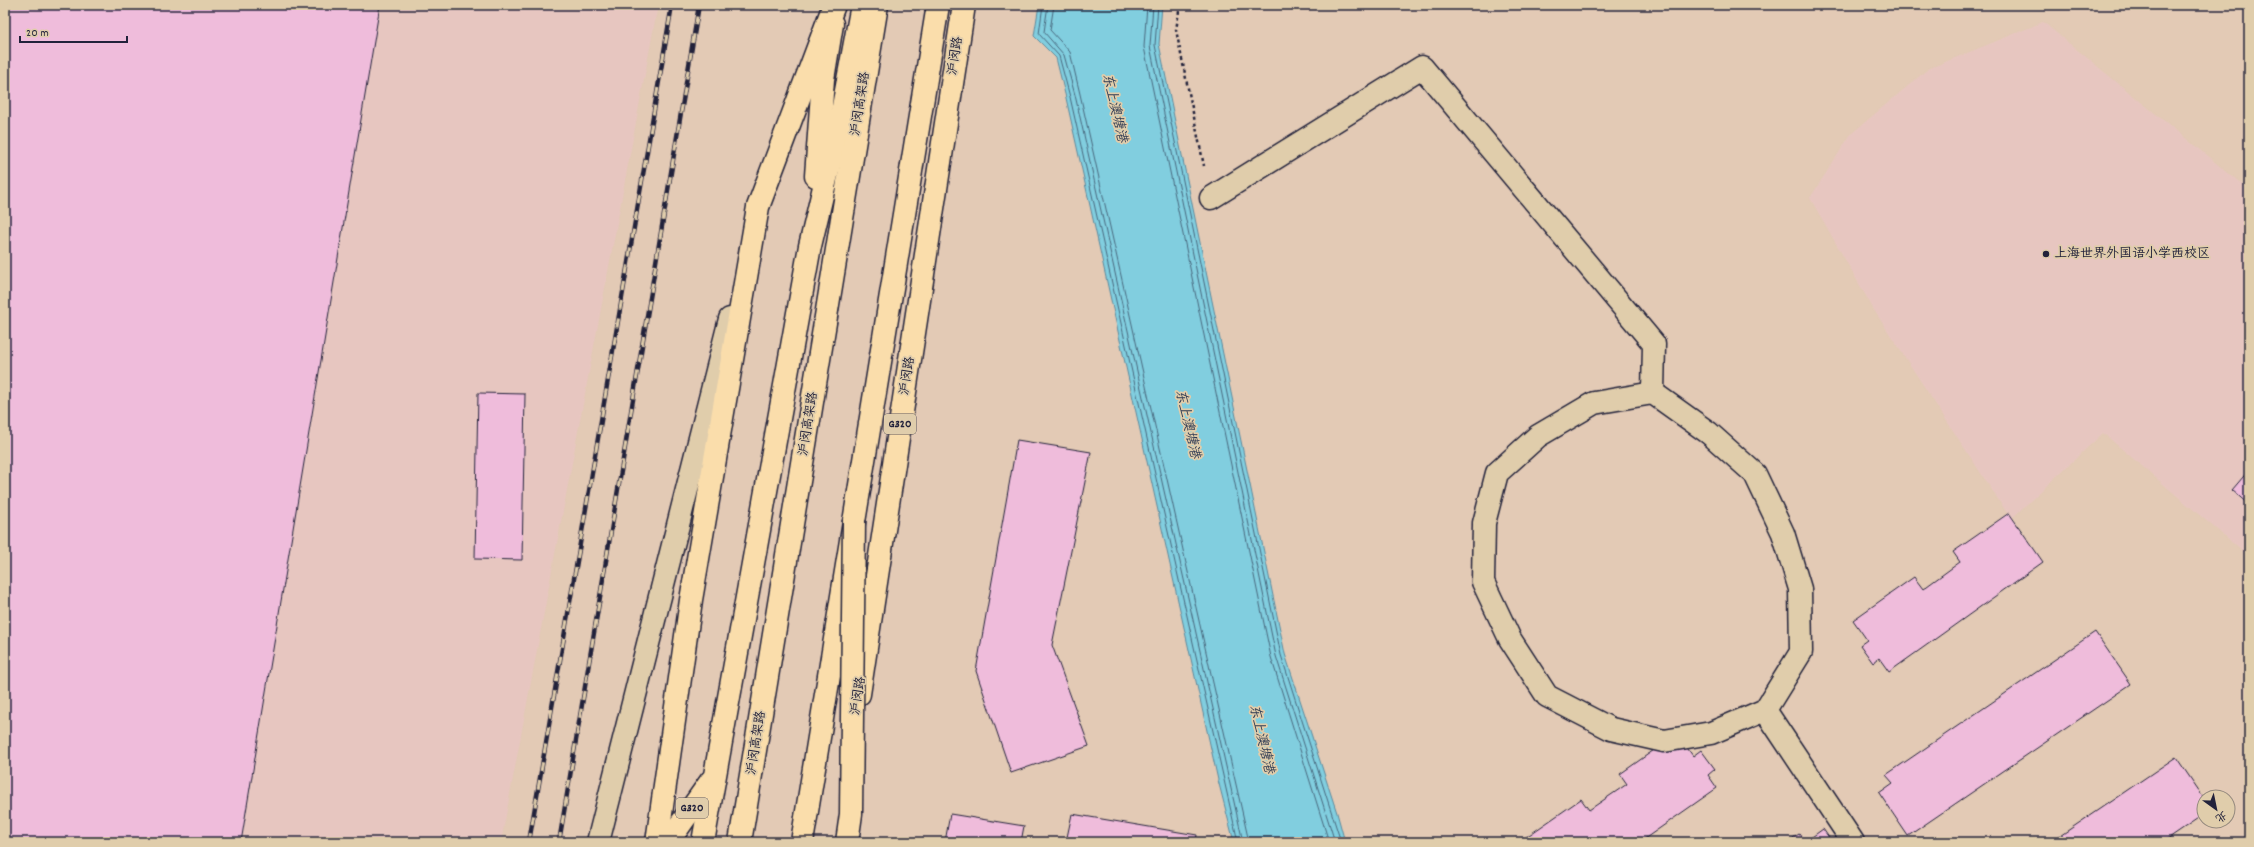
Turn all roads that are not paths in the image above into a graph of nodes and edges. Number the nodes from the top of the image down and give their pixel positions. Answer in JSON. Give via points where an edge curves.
{"nodes":[{"id":1,"x":835,"y":5,"type":"edge"},
{"id":2,"x":862,"y":5,"type":"edge"},
{"id":3,"x":877,"y":5,"type":"edge"},
{"id":4,"x":938,"y":5,"type":"edge"},
{"id":5,"x":964,"y":5,"type":"edge"},
{"id":6,"x":1211,"y":198,"type":"road end"},
{"id":7,"x":758,"y":207,"type":"junction"},
{"id":8,"x":810,"y":246,"type":"junction"},
{"id":9,"x":1653,"y":394,"type":"junction"},
{"id":10,"x":854,"y":520,"type":"junction"},
{"id":11,"x":1765,"y":710,"type":"junction"},
{"id":12,"x":715,"y":775,"type":"junction"},
{"id":13,"x":598,"y":842,"type":"edge"},
{"id":14,"x":657,"y":842,"type":"edge"},
{"id":15,"x":668,"y":842,"type":"edge"},
{"id":16,"x":703,"y":842,"type":"edge"},
{"id":17,"x":740,"y":842,"type":"edge"},
{"id":18,"x":802,"y":842,"type":"edge"},
{"id":19,"x":837,"y":842,"type":"edge"},
{"id":20,"x":847,"y":842,"type":"edge"},
{"id":21,"x":1853,"y":842,"type":"edge"}],
"edges":[{"from":1,"to":7,"type":"main road"},
{"from":1,"to":8,"type":"main road","number":"G320","via":[[823,79]]},
{"from":2,"to":8,"type":"main road","via":[[843,107]]},
{"from":3,"to":17,"type":"main road","name":"沪闵高架路"},
{"from":4,"to":10,"type":"main road"},
{"from":5,"to":19,"type":"main road","name":"沪闵路","number":"G320"},
{"from":6,"to":9,"type":"street","via":[[1422,67],[1654,344]]},
{"from":7,"to":13,"type":"street"},
{"from":7,"to":14,"type":"main road","via":[[691,600]]},
{"from":8,"to":12,"type":"main road","number":"G320"},
{"from":9,"to":11,"type":"street","via":[[1708,432],[1755,474],[1783,533],[1800,589],[1801,652]]},
{"from":9,"to":11,"type":"street","via":[[1594,403],[1538,436],[1496,473],[1484,523],[1483,582],[1510,639],[1547,696],[1611,729],[1664,741],[1711,733]]},
{"from":10,"to":18,"type":"main road","bridge":true},
{"from":10,"to":20,"type":"main road","bridge":true,"via":[[851,814]]},
{"from":11,"to":21,"type":"street"},
{"from":12,"to":15,"type":"main road","number":"G320"},
{"from":12,"to":16,"type":"main road","number":"G320"}]}
